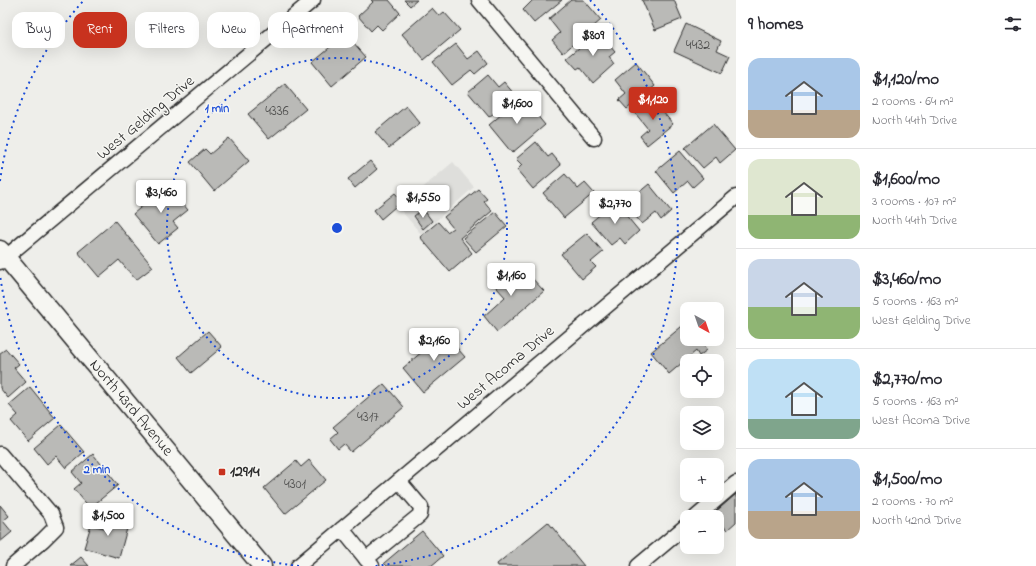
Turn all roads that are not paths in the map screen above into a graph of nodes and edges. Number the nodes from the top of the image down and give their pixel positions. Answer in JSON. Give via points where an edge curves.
{"nodes":[{"id":1,"x":313,"y":0,"type":"edge"},
{"id":2,"x":480,"y":0,"type":"edge"},
{"id":3,"x":594,"y":138,"type":"dead end"},
{"id":4,"x":736,"y":197,"type":"edge"},
{"id":5,"x":2,"y":256,"type":"edge"},
{"id":6,"x":0,"y":454,"type":"edge"},
{"id":7,"x":399,"y":480,"type":"junction"},
{"id":8,"x":736,"y":483,"type":"edge"},
{"id":9,"x":704,"y":510,"type":"edge"},
{"id":10,"x":342,"y":529,"type":"junction"},
{"id":11,"x":680,"y":531,"type":"edge"},
{"id":12,"x":369,"y":562,"type":"edge"},
{"id":13,"x":13,"y":566,"type":"edge"},
{"id":14,"x":262,"y":566,"type":"edge"},
{"id":15,"x":298,"y":566,"type":"edge"},
{"id":16,"x":638,"y":566,"type":"edge"}],
"edges":[{"from":1,"to":5,"type":"street","name":"West Gelding Drive"},
{"from":2,"to":3,"type":"street"},
{"from":4,"to":7,"type":"street","name":"West Acoma Drive"},
{"from":5,"to":14,"type":"main road","name":"North 43rd Avenue"},
{"from":6,"to":13,"type":"street","via":[[50,514],[56,527]]},
{"from":7,"to":10,"type":"street","name":"West Acoma Drive"},
{"from":7,"to":12,"type":"street","via":[[421,507],[420,515]]},
{"from":8,"to":9,"type":"street"},
{"from":10,"to":12,"type":"street"},
{"from":10,"to":15,"type":"street","name":"West Acoma Drive"},
{"from":11,"to":16,"type":"street"}]}
